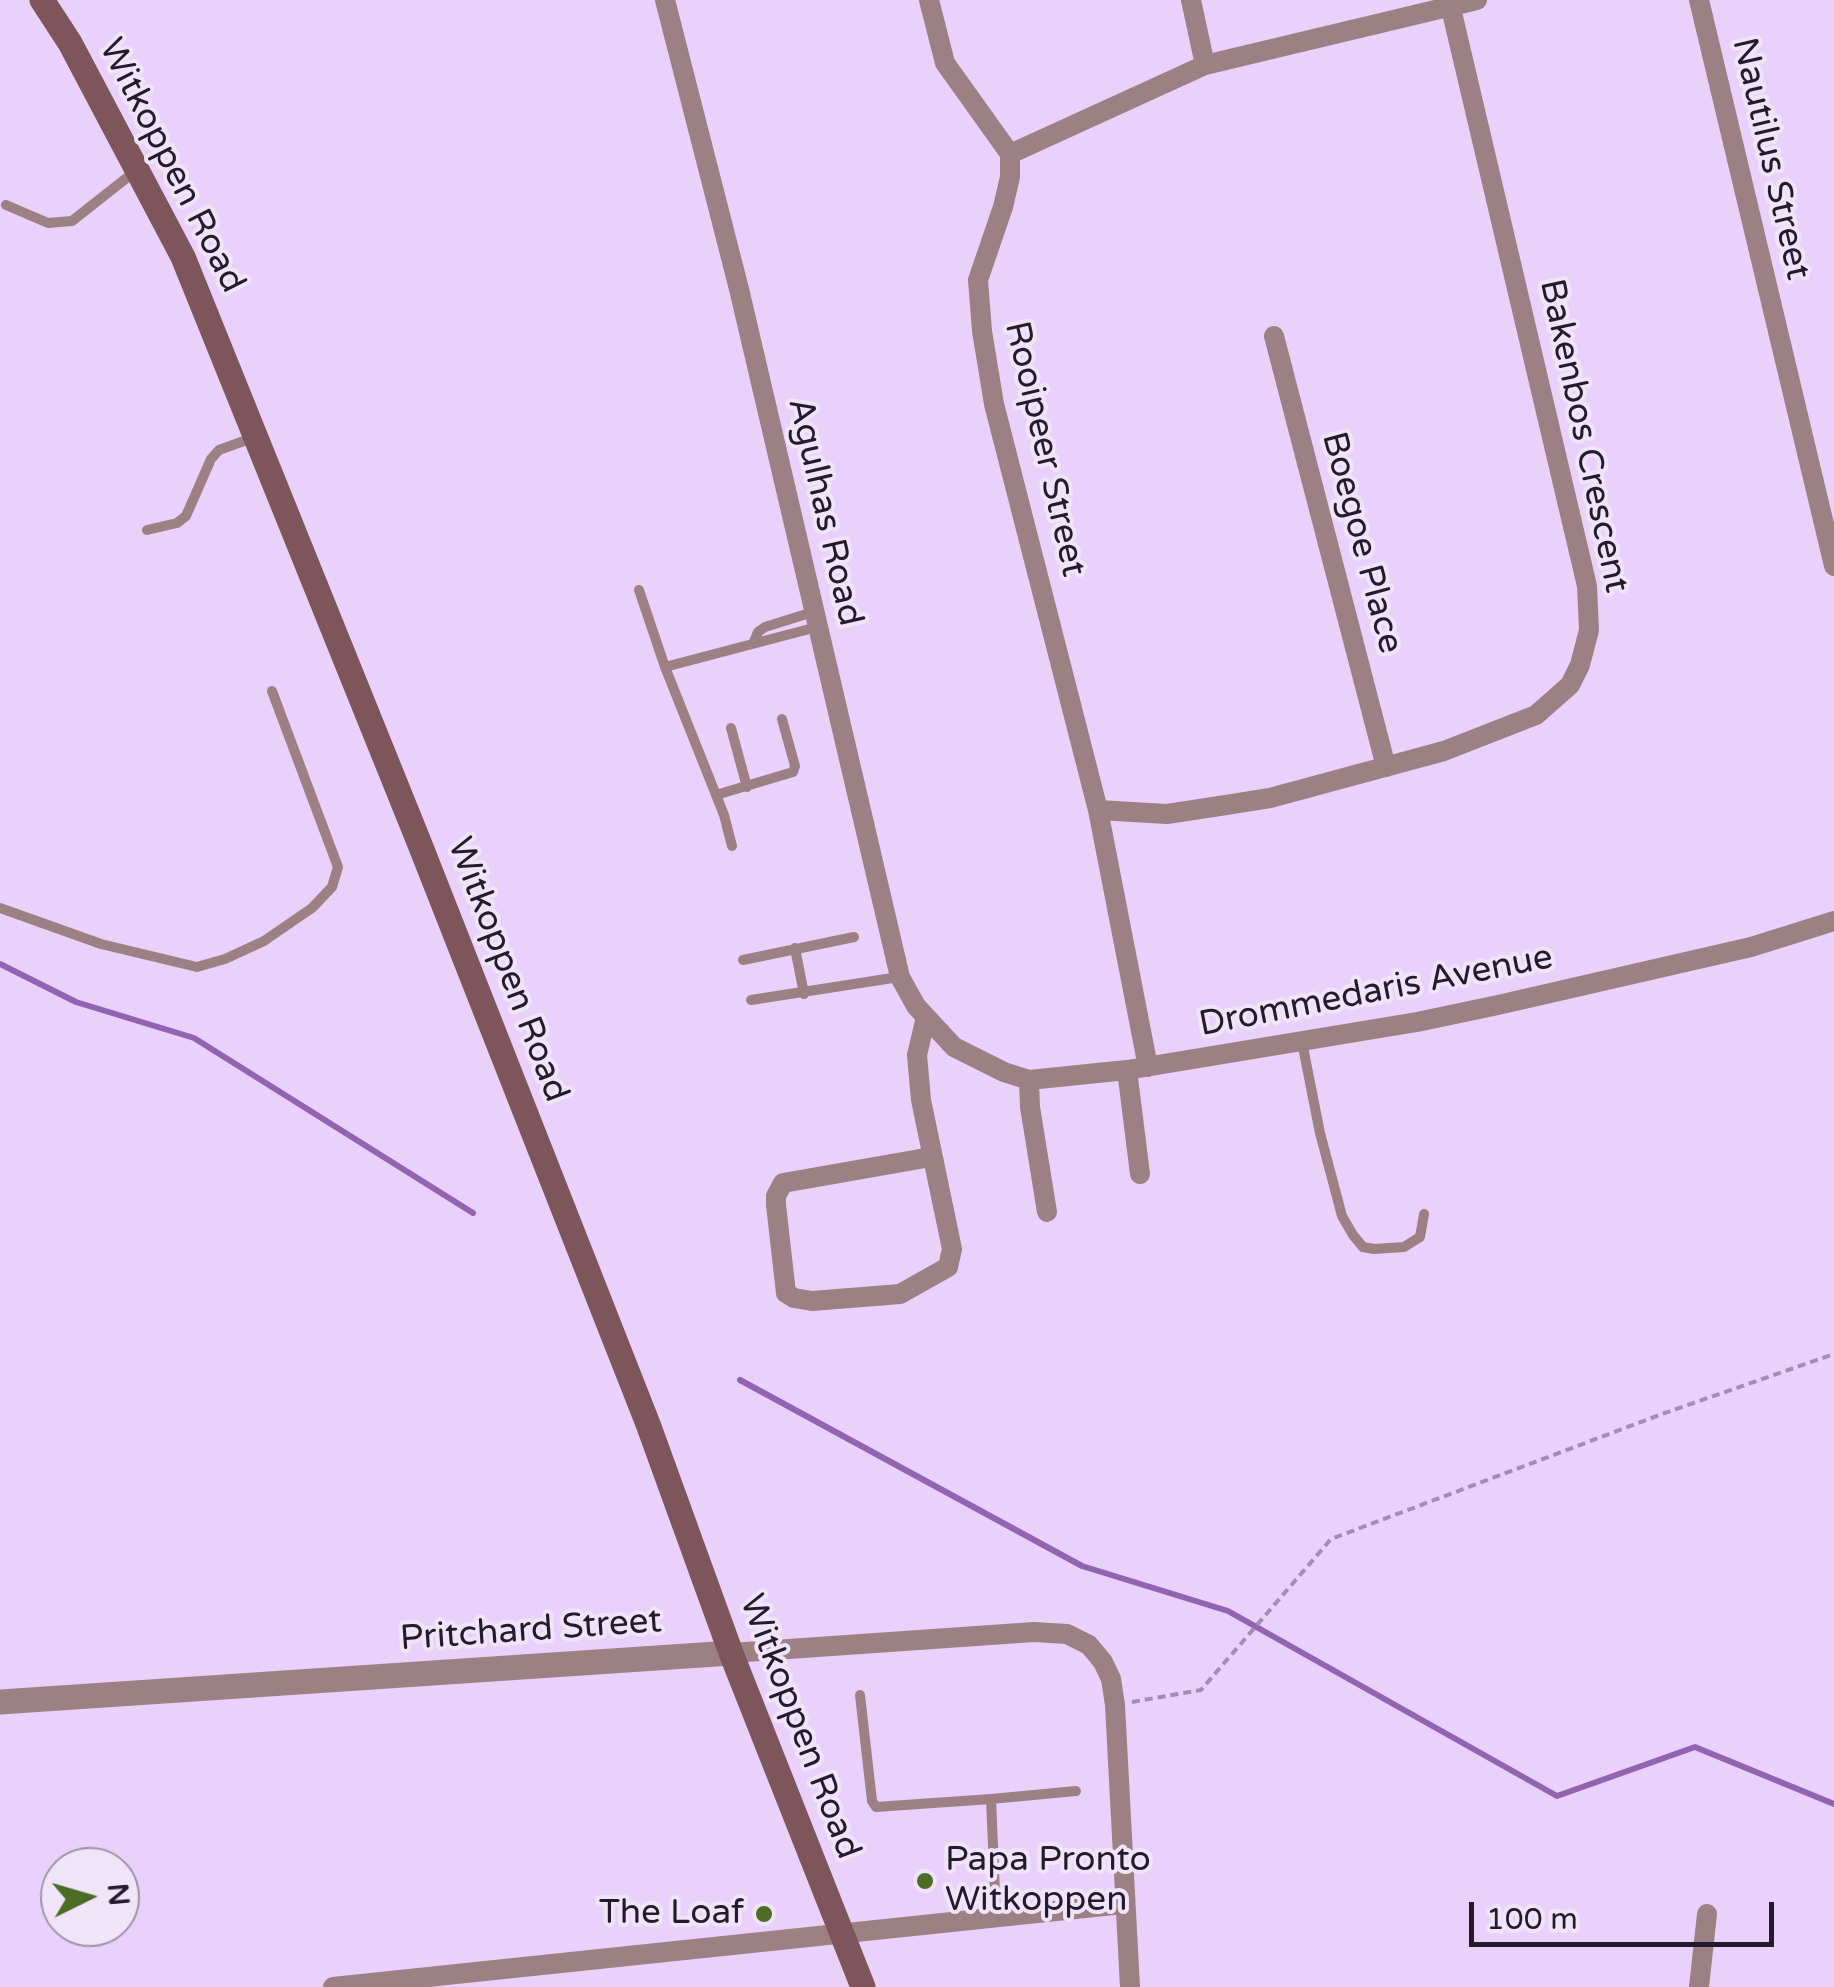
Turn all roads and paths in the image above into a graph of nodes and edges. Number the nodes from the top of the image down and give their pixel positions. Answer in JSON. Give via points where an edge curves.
{"nodes":[{"id":1,"x":42,"y":0,"type":"edge"},
{"id":2,"x":665,"y":0,"type":"edge"},
{"id":3,"x":929,"y":0,"type":"edge"},
{"id":4,"x":1191,"y":0,"type":"edge"},
{"id":5,"x":1477,"y":0,"type":"edge"},
{"id":6,"x":1699,"y":0,"type":"edge"},
{"id":7,"x":1450,"y":4,"type":"edge"},
{"id":8,"x":1205,"y":66,"type":"junction"},
{"id":9,"x":1010,"y":154,"type":"junction"},
{"id":10,"x":138,"y":168,"type":"junction"},
{"id":11,"x":6,"y":205,"type":"dead end"},
{"id":12,"x":1274,"y":336,"type":"dead end"},
{"id":13,"x":256,"y":437,"type":"junction"},
{"id":14,"x":147,"y":530,"type":"dead end"},
{"id":15,"x":1834,"y":566,"type":"edge"},
{"id":16,"x":639,"y":590,"type":"dead end"},
{"id":17,"x":815,"y":620,"type":"junction"},
{"id":18,"x":665,"y":668,"type":"junction"},
{"id":19,"x":272,"y":692,"type":"dead end"},
{"id":20,"x":782,"y":719,"type":"dead end"},
{"id":21,"x":731,"y":728,"type":"dead end"},
{"id":22,"x":1386,"y":767,"type":"junction"},
{"id":23,"x":747,"y":787,"type":"junction"},
{"id":24,"x":716,"y":795,"type":"junction"},
{"id":25,"x":1098,"y":810,"type":"junction"},
{"id":26,"x":732,"y":846,"type":"dead end"},
{"id":27,"x":0,"y":908,"type":"edge"},
{"id":28,"x":1834,"y":921,"type":"edge"},
{"id":29,"x":854,"y":937,"type":"dead end"},
{"id":30,"x":794,"y":948,"type":"junction"},
{"id":31,"x":743,"y":960,"type":"dead end"},
{"id":32,"x":900,"y":977,"type":"junction"},
{"id":33,"x":804,"y":994,"type":"junction"},
{"id":34,"x":751,"y":1000,"type":"dead end"},
{"id":35,"x":932,"y":1024,"type":"junction"},
{"id":36,"x":1302,"y":1041,"type":"junction"},
{"id":37,"x":1138,"y":1068,"type":"junction"},
{"id":38,"x":1030,"y":1080,"type":"junction"},
{"id":39,"x":931,"y":1156,"type":"junction"},
{"id":40,"x":1140,"y":1174,"type":"dead end"},
{"id":41,"x":1048,"y":1212,"type":"dead end"},
{"id":42,"x":1424,"y":1214,"type":"dead end"},
{"id":43,"x":1834,"y":1354,"type":"edge"},
{"id":44,"x":731,"y":1652,"type":"junction"},
{"id":45,"x":860,"y":1695,"type":"dead end"},
{"id":46,"x":0,"y":1702,"type":"edge"},
{"id":47,"x":1114,"y":1705,"type":"junction"},
{"id":48,"x":1076,"y":1791,"type":"dead end"},
{"id":49,"x":991,"y":1799,"type":"junction"},
{"id":50,"x":1123,"y":1904,"type":"junction"},
{"id":51,"x":1707,"y":1914,"type":"dead end"},
{"id":52,"x":996,"y":1917,"type":"junction"},
{"id":53,"x":840,"y":1933,"type":"junction"},
{"id":54,"x":333,"y":1987,"type":"edge"},
{"id":55,"x":862,"y":1987,"type":"edge"},
{"id":56,"x":1130,"y":1987,"type":"edge"},
{"id":57,"x":1699,"y":1987,"type":"edge"}],
"edges":[{"from":1,"to":10,"type":"main road","name":"Witkoppen Road"},
{"from":2,"to":17,"type":"street","name":"Agulhas Road"},
{"from":3,"to":9,"type":"street","via":[[945,64]]},
{"from":4,"to":8,"type":"street"},
{"from":5,"to":7,"type":"street"},
{"from":6,"to":15,"type":"street","name":"Nautilus Street"},
{"from":7,"to":8,"type":"street"},
{"from":7,"to":22,"type":"street","name":"Bakenbos Crescent","via":[[1587,586],[1589,630],[1570,685],[1536,715]]},
{"from":8,"to":9,"type":"street"},
{"from":9,"to":25,"type":"street","name":"Rooipeer Street","via":[[1003,208],[978,280],[982,331],[994,404]]},
{"from":10,"to":11,"type":"lane","via":[[72,221],[48,224]]},
{"from":10,"to":13,"type":"main road","name":"Witkoppen Road","via":[[175,237]]},
{"from":12,"to":22,"type":"street","name":"Boegoe Place"},
{"from":13,"to":14,"type":"lane","via":[[211,459],[186,516]]},
{"from":13,"to":44,"type":"main road","name":"Witkoppen Road","via":[[648,1424]]},
{"from":16,"to":18,"type":"lane"},
{"from":17,"to":18,"type":"lane","via":[[762,628],[753,644]]},
{"from":17,"to":32,"type":"street","name":"Agulhas Road"},
{"from":18,"to":24,"type":"lane"},
{"from":19,"to":27,"type":"lane","via":[[338,867],[332,887],[312,908],[264,941],[197,966],[101,944]]},
{"from":20,"to":23,"type":"lane","via":[[796,769]]},
{"from":21,"to":23,"type":"lane"},
{"from":22,"to":25,"type":"street","name":"Bakenbos Crescent","via":[[1226,806],[1166,814]]},
{"from":23,"to":24,"type":"lane"},
{"from":24,"to":26,"type":"lane"},
{"from":25,"to":37,"type":"street","name":"Rooipeer Street"},
{"from":28,"to":36,"type":"street","name":"Drommedaris Avenue","via":[[1751,947],[1517,1000]]},
{"from":29,"to":30,"type":"lane"},
{"from":30,"to":31,"type":"lane"},
{"from":30,"to":33,"type":"lane"},
{"from":32,"to":33,"type":"lane"},
{"from":32,"to":35,"type":"street","name":"Agulhas Road"},
{"from":33,"to":34,"type":"lane"},
{"from":35,"to":38,"type":"street","name":"Drommedaris Avenue","via":[[954,1047]]},
{"from":35,"to":39,"type":"street","via":[[917,1055]]},
{"from":36,"to":37,"type":"street","name":"Drommedaris Avenue"},
{"from":36,"to":42,"type":"lane","via":[[1320,1133],[1353,1235],[1374,1250],[1404,1247],[1420,1237]]},
{"from":37,"to":38,"type":"street","name":"Drommedaris Avenue"},
{"from":37,"to":40,"type":"street","name":"Rooipeer Street"},
{"from":38,"to":41,"type":"street"},
{"from":39,"to":39,"type":"street","via":[[952,1248],[948,1267],[900,1294],[812,1300],[786,1293],[776,1205],[784,1183]]},
{"from":43,"to":47,"type":"path","via":[[1331,1539],[1201,1690]]},
{"from":44,"to":46,"type":"street","name":"Pritchard Street"},
{"from":44,"to":47,"type":"street","name":"Pritchard Street","via":[[1068,1634],[1096,1652],[1111,1679]]},
{"from":44,"to":53,"type":"main road","name":"Witkoppen Road"},
{"from":45,"to":49,"type":"lane","via":[[876,1807]]},
{"from":47,"to":50,"type":"street"},
{"from":48,"to":49,"type":"lane"},
{"from":49,"to":52,"type":"lane"},
{"from":50,"to":52,"type":"street"},
{"from":50,"to":56,"type":"street"},
{"from":51,"to":57,"type":"street"},
{"from":52,"to":53,"type":"street"},
{"from":53,"to":54,"type":"street"},
{"from":53,"to":55,"type":"main road","name":"Witkoppen Road"}]}
